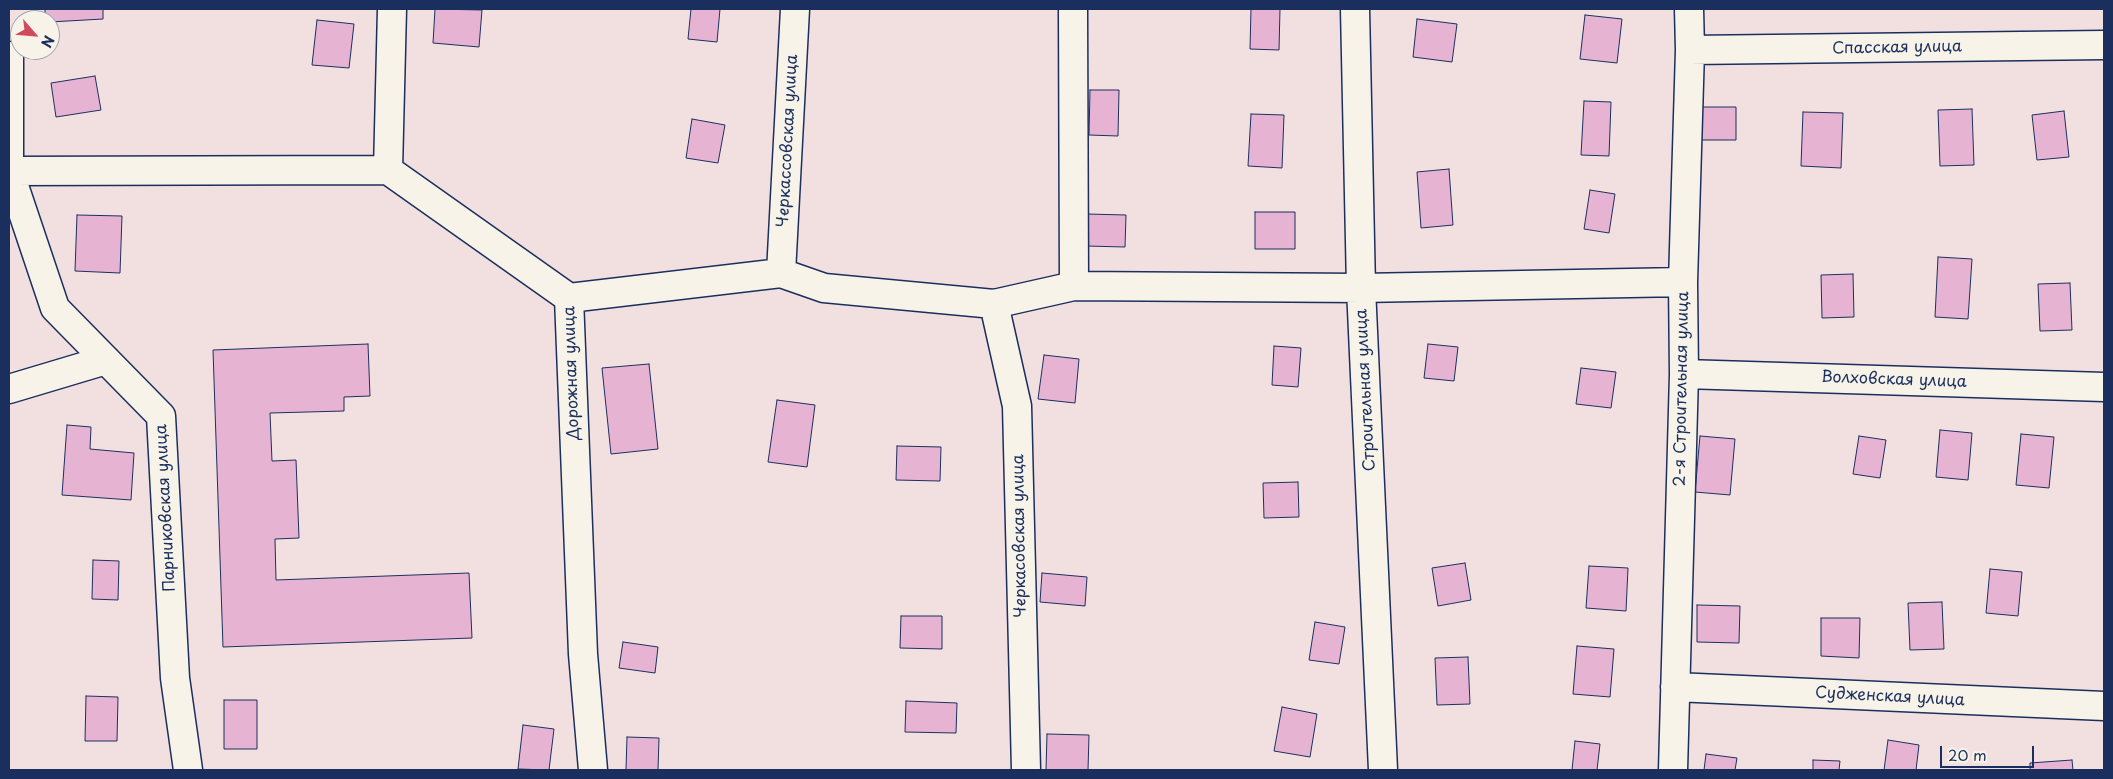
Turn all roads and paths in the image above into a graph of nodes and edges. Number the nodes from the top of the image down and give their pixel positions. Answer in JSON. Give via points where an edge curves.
{"nodes":[{"id":1,"x":392,"y":9,"type":"edge"},
{"id":2,"x":795,"y":9,"type":"edge"},
{"id":3,"x":1073,"y":9,"type":"edge"},
{"id":4,"x":1355,"y":9,"type":"edge"},
{"id":5,"x":1689,"y":9,"type":"edge"},
{"id":6,"x":2104,"y":45,"type":"edge"},
{"id":7,"x":1690,"y":50,"type":"junction"},
{"id":8,"x":9,"y":56,"type":"edge"},
{"id":9,"x":388,"y":170,"type":"junction"},
{"id":10,"x":9,"y":171,"type":"edge"},
{"id":11,"x":781,"y":273,"type":"junction"},
{"id":12,"x":1683,"y":282,"type":"junction"},
{"id":13,"x":1074,"y":286,"type":"junction"},
{"id":14,"x":1361,"y":288,"type":"junction"},
{"id":15,"x":569,"y":298,"type":"junction"},
{"id":16,"x":994,"y":304,"type":"junction"},
{"id":17,"x":106,"y":360,"type":"junction"},
{"id":18,"x":1684,"y":374,"type":"junction"},
{"id":19,"x":2104,"y":388,"type":"edge"},
{"id":20,"x":9,"y":389,"type":"edge"},
{"id":21,"x":1675,"y":688,"type":"junction"},
{"id":22,"x":2104,"y":706,"type":"edge"},
{"id":23,"x":188,"y":770,"type":"edge"},
{"id":24,"x":593,"y":770,"type":"edge"},
{"id":25,"x":1026,"y":770,"type":"edge"},
{"id":26,"x":1383,"y":770,"type":"edge"},
{"id":27,"x":1673,"y":770,"type":"edge"}],
"edges":[{"from":1,"to":9,"type":"street"},
{"from":2,"to":11,"type":"street","name":"Черкассовская улица"},
{"from":3,"to":13,"type":"street"},
{"from":4,"to":14,"type":"street","name":"Строительная улица"},
{"from":5,"to":7,"type":"street","name":"2-я Строительная улица"},
{"from":6,"to":7,"type":"street","name":"Спасская улица"},
{"from":7,"to":12,"type":"street","name":"2-я Строительная улица"},
{"from":8,"to":10,"type":"street","name":"Парниковская улица"},
{"from":9,"to":10,"type":"street"},
{"from":9,"to":15,"type":"street","name":"Дорожная улица"},
{"from":10,"to":17,"type":"street","name":"Парниковская улица","via":[[55,308]]},
{"from":11,"to":15,"type":"street"},
{"from":11,"to":16,"type":"street","via":[[824,288]]},
{"from":12,"to":14,"type":"street"},
{"from":12,"to":18,"type":"street","name":"2-я Строительная улица"},
{"from":13,"to":14,"type":"street"},
{"from":13,"to":16,"type":"street"},
{"from":14,"to":26,"type":"street","name":"Строительная улица"},
{"from":15,"to":24,"type":"street","name":"Дорожная улица","via":[[584,654]]},
{"from":16,"to":25,"type":"street","name":"Черкасовская улица","via":[[1017,406]]},
{"from":17,"to":20,"type":"street"},
{"from":17,"to":23,"type":"street","name":"Парниковская улица","via":[[161,416],[175,678]]},
{"from":18,"to":19,"type":"street","name":"Волховская улица"},
{"from":18,"to":21,"type":"street","name":"2-я Строительная улица"},
{"from":21,"to":22,"type":"street","name":"Судженская улица"},
{"from":21,"to":27,"type":"street","name":"2-я Строительная улица"}]}
